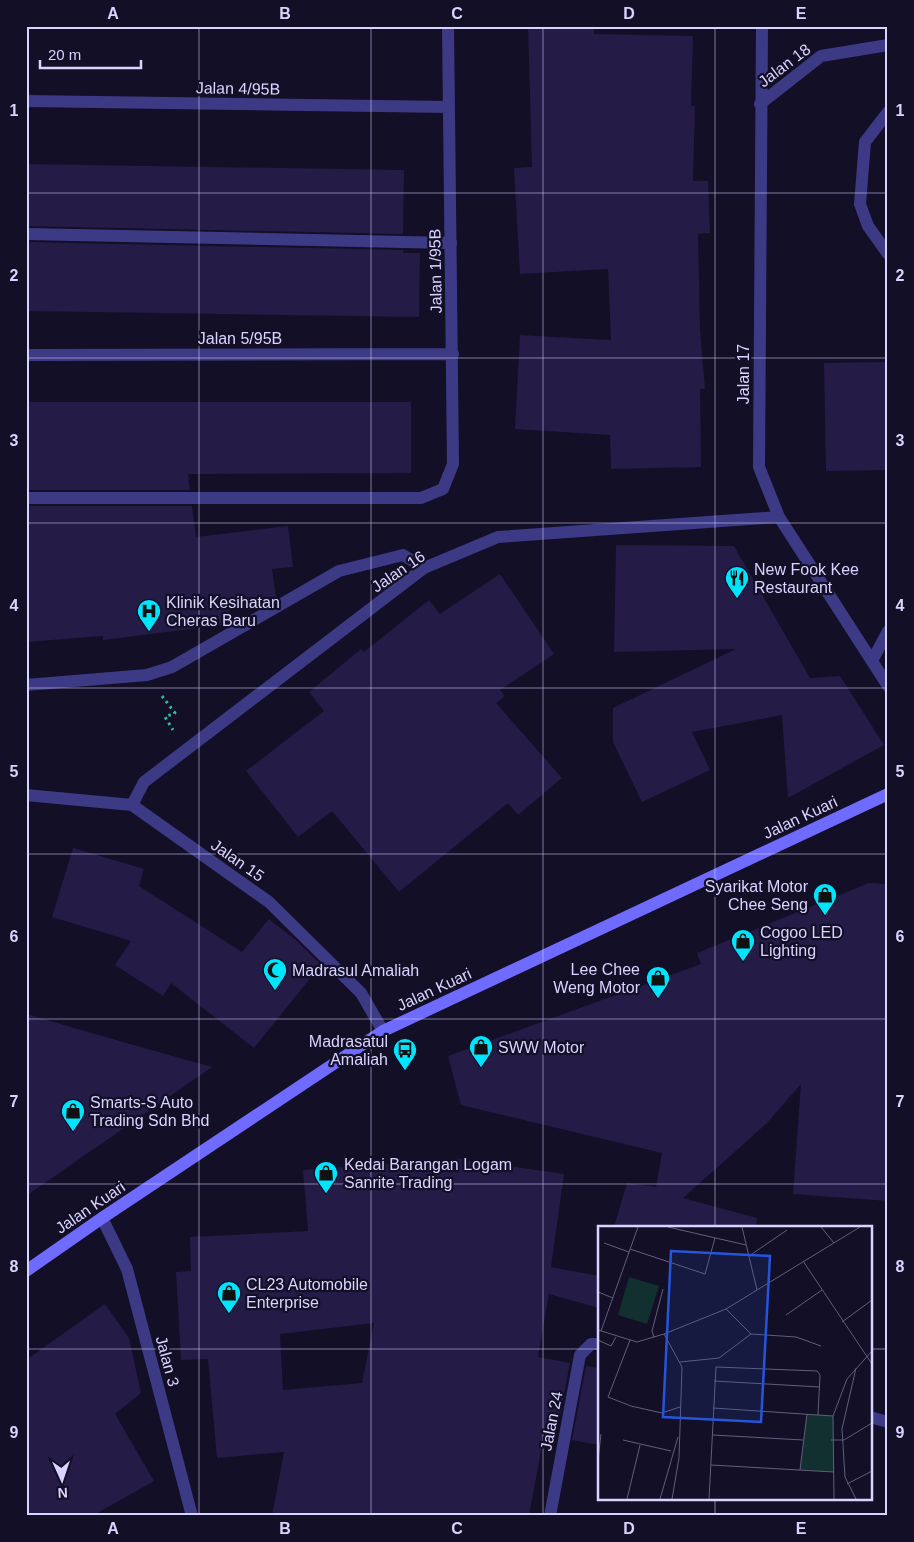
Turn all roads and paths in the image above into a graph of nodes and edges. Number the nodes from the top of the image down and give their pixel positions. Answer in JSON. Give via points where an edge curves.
{"nodes":[{"id":1,"x":448,"y":26,"type":"edge"},
{"id":2,"x":762,"y":26,"type":"edge"},
{"id":3,"x":888,"y":46,"type":"edge"},
{"id":4,"x":26,"y":102,"type":"edge"},
{"id":5,"x":760,"y":104,"type":"junction"},
{"id":6,"x":449,"y":107,"type":"junction"},
{"id":7,"x":888,"y":112,"type":"edge"},
{"id":8,"x":26,"y":234,"type":"edge"},
{"id":9,"x":451,"y":243,"type":"junction"},
{"id":10,"x":888,"y":254,"type":"edge"},
{"id":11,"x":453,"y":354,"type":"junction"},
{"id":12,"x":26,"y":355,"type":"edge"},
{"id":13,"x":26,"y":498,"type":"edge"},
{"id":14,"x":779,"y":517,"type":"junction"},
{"id":15,"x":424,"y":568,"type":"junction"},
{"id":16,"x":888,"y":631,"type":"edge"},
{"id":17,"x":872,"y":661,"type":"junction"},
{"id":18,"x":26,"y":685,"type":"edge"},
{"id":19,"x":888,"y":686,"type":"edge"},
{"id":20,"x":159,"y":692,"type":"dead end"},
{"id":21,"x":173,"y":731,"type":"dead end"},
{"id":22,"x":888,"y":794,"type":"edge"},
{"id":23,"x":26,"y":795,"type":"edge"},
{"id":24,"x":132,"y":805,"type":"junction"},
{"id":25,"x":382,"y":1032,"type":"junction"},
{"id":26,"x":102,"y":1218,"type":"junction"},
{"id":27,"x":26,"y":1271,"type":"edge"},
{"id":28,"x":598,"y":1344,"type":"edge"},
{"id":29,"x":872,"y":1418,"type":"edge"},
{"id":30,"x":888,"y":1422,"type":"edge"},
{"id":31,"x":192,"y":1516,"type":"edge"},
{"id":32,"x":550,"y":1516,"type":"edge"}],
"edges":[{"from":1,"to":6,"type":"street","name":"Jalan 1/95B"},
{"from":2,"to":5,"type":"street","name":"Jalan 17"},
{"from":3,"to":5,"type":"street","name":"Jalan 18","via":[[821,56]]},
{"from":4,"to":6,"type":"street","name":"Jalan 4/95B"},
{"from":5,"to":14,"type":"street","name":"Jalan 17","via":[[759,467]]},
{"from":6,"to":9,"type":"street","name":"Jalan 1/95B"},
{"from":7,"to":10,"type":"street","via":[[865,142],[860,204],[868,226]]},
{"from":8,"to":9,"type":"street"},
{"from":9,"to":11,"type":"street","name":"Jalan 1/95B"},
{"from":11,"to":12,"type":"street","name":"Jalan 5/95B"},
{"from":11,"to":13,"type":"street","name":"Jalan 1/95B","via":[[453,464],[443,489],[421,498]]},
{"from":14,"to":15,"type":"street","name":"Jalan 16","via":[[498,537]]},
{"from":14,"to":17,"type":"street","name":"Jalan 17"},
{"from":15,"to":18,"type":"street","via":[[403,556],[339,571],[172,667],[146,675]]},
{"from":15,"to":24,"type":"street","name":"Jalan 16","via":[[144,782]]},
{"from":16,"to":17,"type":"street"},
{"from":17,"to":19,"type":"street","name":"Jalan 17"},
{"from":20,"to":21,"type":"path","via":[[175,713],[164,717]]},
{"from":22,"to":25,"type":"street","name":"Jalan Kuari"},
{"from":23,"to":24,"type":"street","name":"Jalan 15"},
{"from":24,"to":25,"type":"street","name":"Jalan 15","via":[[269,902],[361,993]]},
{"from":25,"to":26,"type":"street","name":"Jalan Kuari"},
{"from":26,"to":27,"type":"street","name":"Jalan Kuari"},
{"from":26,"to":31,"type":"street","name":"Jalan 3","via":[[127,1269]]},
{"from":28,"to":32,"type":"street","name":"Jalan 24","via":[[591,1344],[580,1355]]},
{"from":29,"to":30,"type":"street"}]}
